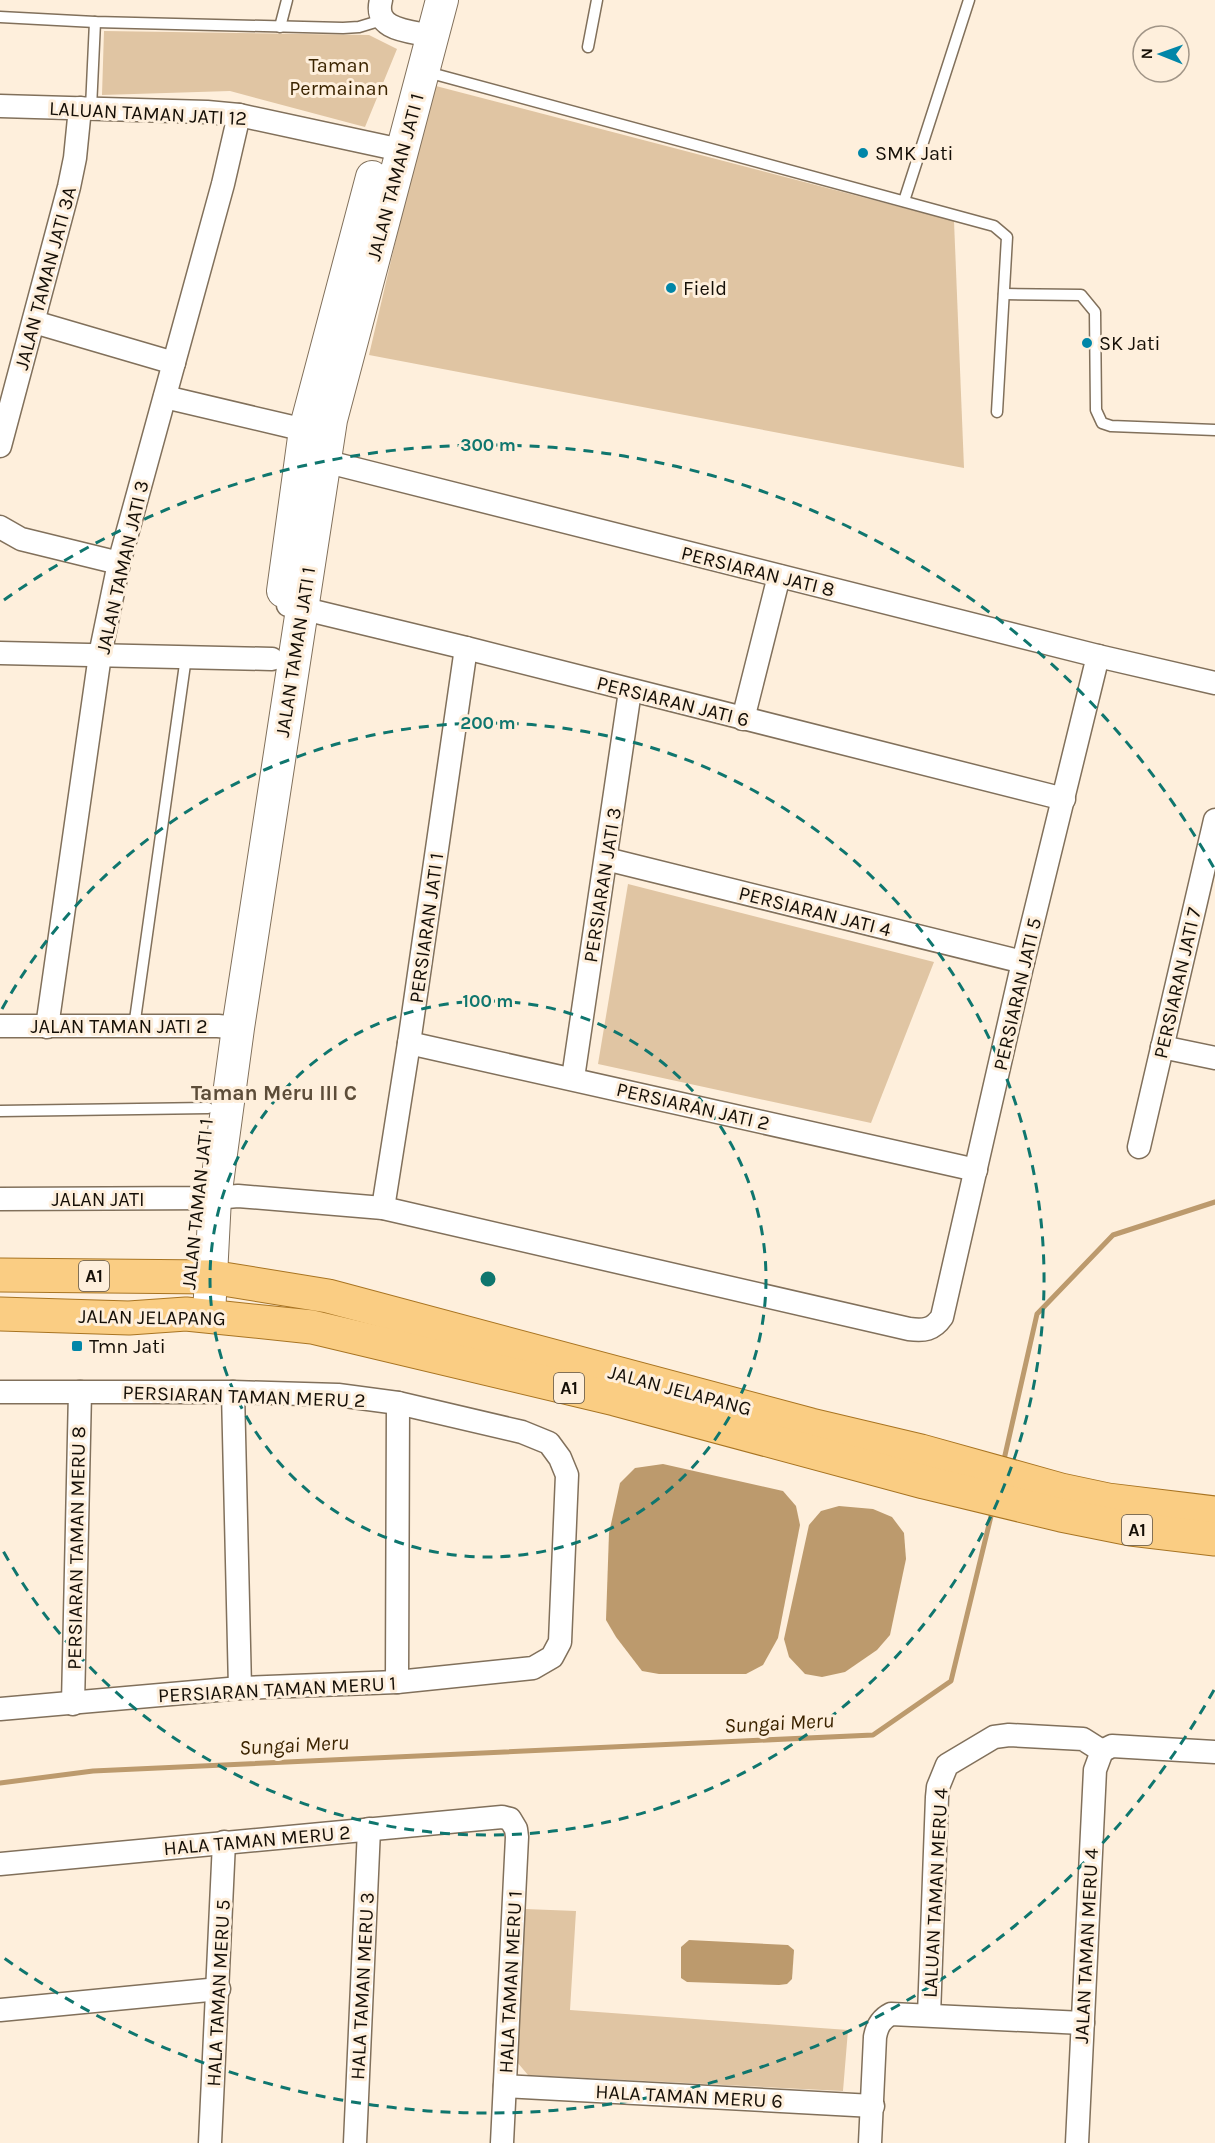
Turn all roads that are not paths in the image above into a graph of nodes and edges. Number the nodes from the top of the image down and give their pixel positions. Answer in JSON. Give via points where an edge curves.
{"nodes":[{"id":1,"x":287,"y":0,"type":"edge"},
{"id":2,"x":421,"y":0,"type":"edge"},
{"id":3,"x":442,"y":0,"type":"edge"},
{"id":4,"x":597,"y":0,"type":"edge"},
{"id":5,"x":969,"y":0,"type":"edge"},
{"id":6,"x":381,"y":10,"type":"edge"},
{"id":7,"x":0,"y":17,"type":"edge"},
{"id":8,"x":95,"y":22,"type":"junction"},
{"id":9,"x":280,"y":27,"type":"junction"},
{"id":10,"x":422,"y":34,"type":"junction"},
{"id":11,"x":588,"y":46,"type":"dead end"},
{"id":12,"x":424,"y":71,"type":"junction"},
{"id":13,"x":0,"y":106,"type":"edge"},
{"id":14,"x":86,"y":108,"type":"junction"},
{"id":15,"x":239,"y":115,"type":"junction"},
{"id":16,"x":391,"y":148,"type":"junction"},
{"id":17,"x":904,"y":201,"type":"junction"},
{"id":18,"x":1004,"y":294,"type":"junction"},
{"id":19,"x":34,"y":322,"type":"junction"},
{"id":20,"x":174,"y":363,"type":"junction"},
{"id":21,"x":165,"y":397,"type":"junction"},
{"id":22,"x":998,"y":412,"type":"dead end"},
{"id":23,"x":1215,"y":430,"type":"edge"},
{"id":24,"x":0,"y":446,"type":"edge"},
{"id":25,"x":311,"y":449,"type":"junction"},
{"id":26,"x":0,"y":527,"type":"edge"},
{"id":27,"x":119,"y":563,"type":"junction"},
{"id":28,"x":779,"y":576,"type":"junction"},
{"id":29,"x":291,"y":606,"type":"junction"},
{"id":30,"x":466,"y":648,"type":"junction"},
{"id":31,"x":0,"y":653,"type":"edge"},
{"id":32,"x":100,"y":655,"type":"junction"},
{"id":33,"x":1098,"y":656,"type":"junction"},
{"id":34,"x":186,"y":657,"type":"junction"},
{"id":35,"x":272,"y":659,"type":"junction"},
{"id":36,"x":1215,"y":683,"type":"edge"},
{"id":37,"x":630,"y":691,"type":"junction"},
{"id":38,"x":743,"y":719,"type":"junction"},
{"id":39,"x":1065,"y":799,"type":"junction"},
{"id":40,"x":1215,"y":820,"type":"edge"},
{"id":41,"x":606,"y":859,"type":"junction"},
{"id":42,"x":1023,"y":962,"type":"junction"},
{"id":43,"x":0,"y":1026,"type":"edge"},
{"id":44,"x":47,"y":1027,"type":"junction"},
{"id":45,"x":134,"y":1027,"type":"junction"},
{"id":46,"x":228,"y":1027,"type":"junction"},
{"id":47,"x":409,"y":1043,"type":"junction"},
{"id":48,"x":1162,"y":1047,"type":"junction"},
{"id":49,"x":1215,"y":1058,"type":"edge"},
{"id":50,"x":573,"y":1078,"type":"junction"},
{"id":51,"x":208,"y":1108,"type":"junction"},
{"id":52,"x":0,"y":1111,"type":"edge"},
{"id":53,"x":1139,"y":1147,"type":"dead end"},
{"id":54,"x":976,"y":1170,"type":"junction"},
{"id":55,"x":205,"y":1198,"type":"junction"},
{"id":56,"x":0,"y":1199,"type":"edge"},
{"id":57,"x":383,"y":1208,"type":"junction"},
{"id":58,"x":0,"y":1275,"type":"edge"},
{"id":59,"x":200,"y":1277,"type":"junction"},
{"id":60,"x":0,"y":1314,"type":"edge"},
{"id":61,"x":198,"y":1315,"type":"junction"},
{"id":62,"x":931,"y":1329,"type":"joint"},
{"id":63,"x":0,"y":1392,"type":"edge"},
{"id":64,"x":80,"y":1392,"type":"junction"},
{"id":65,"x":233,"y":1392,"type":"junction"},
{"id":66,"x":398,"y":1403,"type":"junction"},
{"id":67,"x":922,"y":1467,"type":"junction"},
{"id":68,"x":1061,"y":1502,"type":"junction"},
{"id":69,"x":1215,"y":1513,"type":"edge"},
{"id":70,"x":1215,"y":1539,"type":"edge"},
{"id":71,"x":552,"y":1657,"type":"joint"},
{"id":72,"x":397,"y":1682,"type":"junction"},
{"id":73,"x":240,"y":1688,"type":"junction"},
{"id":74,"x":73,"y":1704,"type":"junction"},
{"id":75,"x":0,"y":1709,"type":"edge"},
{"id":76,"x":1102,"y":1752,"type":"junction"},
{"id":77,"x":1215,"y":1752,"type":"edge"},
{"id":78,"x":513,"y":1822,"type":"joint"},
{"id":79,"x":369,"y":1829,"type":"junction"},
{"id":80,"x":225,"y":1842,"type":"junction"},
{"id":81,"x":0,"y":1864,"type":"edge"},
{"id":82,"x":219,"y":1989,"type":"junction"},
{"id":83,"x":0,"y":2010,"type":"edge"},
{"id":84,"x":929,"y":2015,"type":"junction"},
{"id":85,"x":1083,"y":2023,"type":"junction"},
{"id":86,"x":505,"y":2086,"type":"junction"},
{"id":87,"x":873,"y":2106,"type":"junction"},
{"id":88,"x":210,"y":2143,"type":"edge"},
{"id":89,"x":355,"y":2143,"type":"edge"},
{"id":90,"x":502,"y":2143,"type":"edge"},
{"id":91,"x":870,"y":2143,"type":"edge"},
{"id":92,"x":1077,"y":2143,"type":"edge"}],
"edges":[{"from":1,"to":9,"type":"lane"},
{"from":2,"to":10,"type":"street","name":"JALAN TAMAN JATI 1"},
{"from":3,"to":10,"type":"street","name":"JALAN TAMAN JATI 1"},
{"from":4,"to":11,"type":"lane"},
{"from":5,"to":17,"type":"lane"},
{"from":6,"to":9,"type":"lane","via":[[351,28]]},
{"from":6,"to":10,"type":"street","via":[[389,26]]},
{"from":7,"to":8,"type":"lane"},
{"from":8,"to":9,"type":"lane"},
{"from":8,"to":14,"type":"lane","name":"JALAN TAMAN JATI 3A"},
{"from":10,"to":12,"type":"street","name":"JALAN TAMAN JATI 1"},
{"from":10,"to":16,"type":"street","name":"JALAN TAMAN JATI 1"},
{"from":12,"to":16,"type":"street","name":"JALAN TAMAN JATI 1"},
{"from":12,"to":17,"type":"lane"},
{"from":13,"to":14,"type":"street","name":"LALUAN TAMAN JATI 12"},
{"from":14,"to":15,"type":"street","name":"LALUAN TAMAN JATI 12"},
{"from":14,"to":19,"type":"street","name":"JALAN TAMAN JATI 3A"},
{"from":15,"to":16,"type":"street","name":"LALUAN TAMAN JATI 12"},
{"from":15,"to":20,"type":"street","name":"JALAN TAMAN JATI 3"},
{"from":16,"to":25,"type":"street","name":"JALAN TAMAN JATI 1"},
{"from":17,"to":18,"type":"lane","via":[[994,226],[1007,237]]},
{"from":18,"to":22,"type":"lane"},
{"from":18,"to":23,"type":"lane","via":[[1081,295],[1095,312],[1096,410],[1102,423]]},
{"from":19,"to":20,"type":"street"},
{"from":19,"to":24,"type":"street","name":"JALAN TAMAN JATI 3A"},
{"from":20,"to":21,"type":"street","name":"JALAN TAMAN JATI 3"},
{"from":21,"to":25,"type":"street","name":"PERSIARAN JATI 8"},
{"from":21,"to":27,"type":"street","name":"JALAN TAMAN JATI 3"},
{"from":25,"to":28,"type":"street","name":"PERSIARAN JATI 8"},
{"from":25,"to":29,"type":"street","name":"JALAN TAMAN JATI 1"},
{"from":26,"to":27,"type":"street","via":[[21,539]]},
{"from":27,"to":32,"type":"street","name":"JALAN TAMAN JATI 3"},
{"from":28,"to":33,"type":"street","name":"PERSIARAN JATI 8"},
{"from":28,"to":38,"type":"street"},
{"from":29,"to":30,"type":"street","name":"PERSIARAN JATI 6"},
{"from":29,"to":35,"type":"street","name":"JALAN TAMAN JATI 1"},
{"from":29,"to":46,"type":"street","name":"JALAN TAMAN JATI 1"},
{"from":30,"to":37,"type":"street","name":"PERSIARAN JATI 6"},
{"from":30,"to":47,"type":"street","name":"PERSIARAN JATI 1"},
{"from":31,"to":32,"type":"street"},
{"from":32,"to":34,"type":"street"},
{"from":32,"to":44,"type":"street","name":"JALAN TAMAN JATI 3"},
{"from":33,"to":36,"type":"street","name":"PERSIARAN JATI 8"},
{"from":33,"to":39,"type":"street","name":"PERSIARAN JATI 5"},
{"from":34,"to":35,"type":"street"},
{"from":34,"to":45,"type":"lane"},
{"from":35,"to":46,"type":"street","name":"JALAN TAMAN JATI 1"},
{"from":37,"to":38,"type":"street","name":"PERSIARAN JATI 6"},
{"from":37,"to":41,"type":"street","name":"PERSIARAN JATI 3"},
{"from":38,"to":39,"type":"street","name":"PERSIARAN JATI 6"},
{"from":39,"to":42,"type":"street","name":"PERSIARAN JATI 5"},
{"from":40,"to":48,"type":"street","name":"PERSIARAN JATI 7"},
{"from":41,"to":42,"type":"street","name":"PERSIARAN JATI 4"},
{"from":41,"to":50,"type":"street","name":"PERSIARAN JATI 3"},
{"from":42,"to":54,"type":"street","name":"PERSIARAN JATI 5"},
{"from":43,"to":44,"type":"street","name":"JALAN TAMAN JATI 2"},
{"from":44,"to":45,"type":"street","name":"JALAN TAMAN JATI 2"},
{"from":45,"to":46,"type":"street","name":"JALAN TAMAN JATI 2"},
{"from":46,"to":51,"type":"street","name":"JALAN TAMAN JATI 1"},
{"from":46,"to":55,"type":"street","name":"JALAN TAMAN JATI 1"},
{"from":47,"to":50,"type":"street","name":"PERSIARAN JATI 2"},
{"from":47,"to":57,"type":"street","name":"PERSIARAN JATI 1"},
{"from":48,"to":49,"type":"street"},
{"from":48,"to":53,"type":"street","name":"PERSIARAN JATI 7"},
{"from":50,"to":54,"type":"street","name":"PERSIARAN JATI 2"},
{"from":51,"to":52,"type":"lane"},
{"from":51,"to":55,"type":"street","name":"JALAN TAMAN JATI 1"},
{"from":54,"to":62,"type":"street","name":"PERSIARAN JATI 5","via":[[942,1317]]},
{"from":55,"to":56,"type":"street","name":"JALAN JATI"},
{"from":55,"to":57,"type":"street","name":"JALAN JATI","via":[[238,1196]]},
{"from":55,"to":59,"type":"street","name":"JALAN TAMAN JATI 1"},
{"from":57,"to":62,"type":"street","name":"JALAN JATI","via":[[909,1329]]},
{"from":58,"to":59,"type":"main road","name":"JALAN JELAPANG","number":"A1"},
{"from":59,"to":61,"type":"street","name":"JALAN TAMAN JATI 1"},
{"from":59,"to":67,"type":"main road","name":"JALAN JELAPANG","number":"A1","via":[[328,1296],[811,1425]]},
{"from":60,"to":61,"type":"main road","name":"JALAN JELAPANG","number":"A1","via":[[129,1318]]},
{"from":61,"to":67,"type":"main road","name":"JALAN JELAPANG","number":"A1","via":[[312,1327]]},
{"from":63,"to":64,"type":"street","name":"PERSIARAN TAMAN MERU 2"},
{"from":64,"to":65,"type":"street","name":"PERSIARAN TAMAN MERU 2"},
{"from":64,"to":74,"type":"street","name":"PERSIARAN TAMAN MERU 8"},
{"from":65,"to":66,"type":"street","name":"PERSIARAN TAMAN MERU 2","via":[[338,1395]]},
{"from":65,"to":73,"type":"street"},
{"from":66,"to":71,"type":"street","name":"PERSIARAN TAMAN MERU 2","via":[[522,1432],[549,1443],[560,1458],[567,1475],[560,1641]]},
{"from":66,"to":72,"type":"street"},
{"from":67,"to":68,"type":"main road","name":"JALAN JELAPANG","number":"A1"},
{"from":68,"to":69,"type":"main road","name":"JALAN JELAPANG","number":"A1","via":[[1108,1500]]},
{"from":68,"to":70,"type":"main road","name":"JALAN JELAPANG","number":"A1","via":[[1131,1529]]},
{"from":71,"to":72,"type":"street","name":"PERSIARAN TAMAN MERU 1","via":[[533,1668]]},
{"from":72,"to":73,"type":"street","name":"PERSIARAN TAMAN MERU 1"},
{"from":73,"to":74,"type":"street","name":"PERSIARAN TAMAN MERU 1"},
{"from":74,"to":75,"type":"street","name":"PERSIARAN TAMAN MERU 1"},
{"from":76,"to":77,"type":"street","via":[[1112,1746]]},
{"from":76,"to":84,"type":"street","name":"LALUAN TAMAN MERU 4","via":[[1083,1739],[1009,1735],[982,1742],[947,1765],[937,1797]]},
{"from":76,"to":85,"type":"street","name":"JALAN TAMAN MERU 4","via":[[1095,1770]]},
{"from":78,"to":79,"type":"street","name":"HALA TAMAN MERU 2","via":[[502,1817]]},
{"from":78,"to":86,"type":"street","name":"HALA TAMAN MERU 1","via":[[517,1837]]},
{"from":79,"to":80,"type":"street","name":"HALA TAMAN MERU 2"},
{"from":79,"to":89,"type":"street","name":"HALA TAMAN MERU 3"},
{"from":80,"to":81,"type":"street","name":"HALA TAMAN MERU 2"},
{"from":80,"to":82,"type":"street","name":"HALA TAMAN MERU 5"},
{"from":82,"to":83,"type":"street"},
{"from":82,"to":88,"type":"street","name":"HALA TAMAN MERU 5"},
{"from":84,"to":85,"type":"street"},
{"from":84,"to":87,"type":"street","via":[[891,2014],[880,2022],[875,2037]]},
{"from":85,"to":92,"type":"street","name":"JALAN TAMAN MERU 4"},
{"from":86,"to":87,"type":"street","name":"HALA TAMAN MERU 6"},
{"from":86,"to":90,"type":"street","name":"HALA TAMAN MERU 1"},
{"from":87,"to":91,"type":"street"}]}
